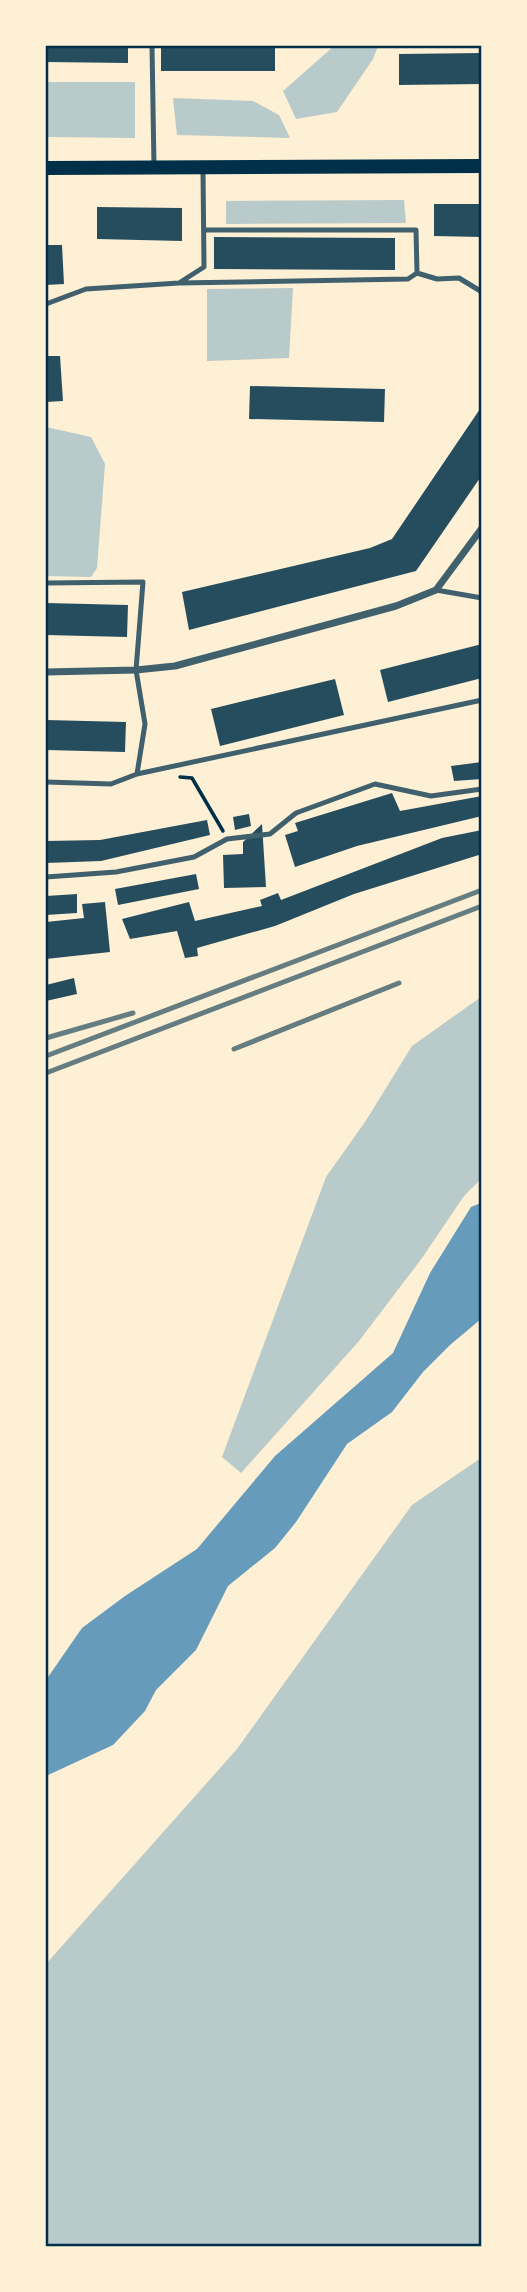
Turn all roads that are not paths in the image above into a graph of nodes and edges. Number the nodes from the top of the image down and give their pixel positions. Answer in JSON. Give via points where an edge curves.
{"nodes":[{"id":1,"x":152,"y":46,"type":"edge"},
{"id":2,"x":481,"y":166,"type":"edge"},
{"id":3,"x":154,"y":167,"type":"junction"},
{"id":4,"x":203,"y":167,"type":"junction"},
{"id":5,"x":46,"y":168,"type":"edge"},
{"id":6,"x":204,"y":230,"type":"junction"},
{"id":7,"x":417,"y":273,"type":"junction"},
{"id":8,"x":179,"y":283,"type":"junction"},
{"id":9,"x":481,"y":292,"type":"edge"},
{"id":10,"x":46,"y":304,"type":"edge"},
{"id":11,"x":481,"y":528,"type":"edge"},
{"id":12,"x":46,"y":583,"type":"edge"},
{"id":13,"x":436,"y":590,"type":"junction"},
{"id":14,"x":481,"y":598,"type":"edge"},
{"id":15,"x":136,"y":670,"type":"junction"},
{"id":16,"x":46,"y":672,"type":"edge"},
{"id":17,"x":481,"y":700,"type":"edge"},
{"id":18,"x":136,"y":774,"type":"junction"},
{"id":19,"x":46,"y":782,"type":"edge"},
{"id":20,"x":481,"y":789,"type":"edge"},
{"id":21,"x":46,"y":877,"type":"edge"}],
"edges":[{"from":1,"to":3,"type":"lane"},
{"from":2,"to":4,"type":"main road"},
{"from":3,"to":4,"type":"main road"},
{"from":3,"to":5,"type":"main road"},
{"from":4,"to":6,"type":"lane"},
{"from":6,"to":7,"type":"lane","via":[[416,230]]},
{"from":6,"to":8,"type":"lane","via":[[204,267]]},
{"from":7,"to":8,"type":"lane","via":[[408,279]]},
{"from":7,"to":9,"type":"lane","via":[[437,279],[459,278]]},
{"from":8,"to":10,"type":"lane","via":[[86,289]]},
{"from":11,"to":13,"type":"street"},
{"from":12,"to":15,"type":"lane","via":[[143,582]]},
{"from":13,"to":14,"type":"lane"},
{"from":13,"to":15,"type":"street","via":[[396,606],[175,666]]},
{"from":15,"to":16,"type":"street"},
{"from":15,"to":18,"type":"lane","via":[[145,724]]},
{"from":17,"to":18,"type":"lane"},
{"from":18,"to":19,"type":"lane","via":[[111,784]]},
{"from":20,"to":21,"type":"lane","via":[[431,796],[375,784],[296,813],[270,834],[227,839],[194,857],[116,872]]}]}
